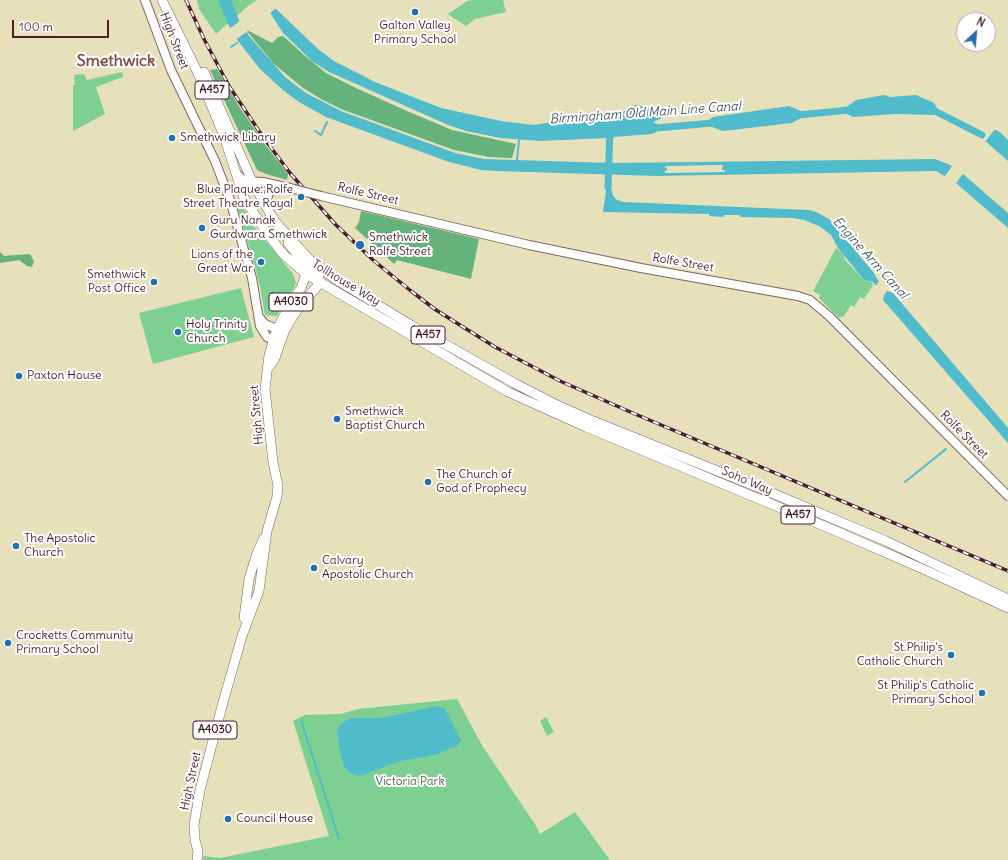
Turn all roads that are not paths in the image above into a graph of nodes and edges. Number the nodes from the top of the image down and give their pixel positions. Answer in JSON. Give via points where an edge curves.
{"nodes":[{"id":1,"x":145,"y":0,"type":"edge"},
{"id":2,"x":162,"y":0,"type":"edge"},
{"id":3,"x":169,"y":0,"type":"edge"},
{"id":4,"x":237,"y":174,"type":"junction"},
{"id":5,"x":252,"y":181,"type":"junction"},
{"id":6,"x":281,"y":186,"type":"junction"},
{"id":7,"x":265,"y":205,"type":"junction"},
{"id":8,"x":278,"y":225,"type":"junction"},
{"id":9,"x":283,"y":254,"type":"junction"},
{"id":10,"x":306,"y":274,"type":"junction"},
{"id":11,"x":320,"y":283,"type":"junction"},
{"id":12,"x":259,"y":317,"type":"junction"},
{"id":13,"x":280,"y":331,"type":"junction"},
{"id":14,"x":273,"y":340,"type":"junction"},
{"id":15,"x":268,"y":367,"type":"junction"},
{"id":16,"x":593,"y":421,"type":"junction"},
{"id":17,"x":586,"y":427,"type":"junction"},
{"id":18,"x":1008,"y":496,"type":"edge"},
{"id":19,"x":1008,"y":599,"type":"edge"},
{"id":20,"x":1008,"y":608,"type":"edge"},
{"id":21,"x":195,"y":840,"type":"junction"},
{"id":22,"x":191,"y":860,"type":"edge"},
{"id":23,"x":197,"y":860,"type":"edge"}],
"edges":[{"from":1,"to":12,"type":"main road","name":"High Street","via":[[171,70],[215,161],[230,200],[252,278]]},
{"from":2,"to":4,"type":"main road","name":"Tollhouse Way","number":"A457","via":[[198,73]]},
{"from":3,"to":5,"type":"main road","name":"Tollhouse Way","number":"A457"},
{"from":4,"to":5,"type":"main road","name":"Rolfe Street","via":[[244,181]]},
{"from":4,"to":9,"type":"main road","name":"Tollhouse Way","number":"A457","via":[[246,202]]},
{"from":5,"to":6,"type":"main road","name":"Rolfe Street"},
{"from":5,"to":7,"type":"main road","name":"Tollhouse Way","number":"A457"},
{"from":5,"to":9,"type":"main road","via":[[246,190]]},
{"from":6,"to":7,"type":"main road","via":[[269,193]]},
{"from":6,"to":18,"type":"main road","name":"Rolfe Street","bridge":true,"via":[[537,246],[810,300],[830,316]]},
{"from":7,"to":8,"type":"main road","name":"Tollhouse Way","number":"A457"},
{"from":8,"to":11,"type":"main road","via":[[285,240],[319,278]]},
{"from":8,"to":16,"type":"main road","name":"Tollhouse Way","number":"A457","via":[[310,260],[352,290],[514,383]]},
{"from":9,"to":10,"type":"main road","name":"Tollhouse Way","number":"A457"},
{"from":10,"to":11,"type":"main road","name":"Tollhouse Way","number":"A457"},
{"from":10,"to":13,"type":"main road","name":"High Street","number":"A4030","via":[[301,288],[290,304]]},
{"from":11,"to":13,"type":"main road","name":"High Street","number":"A4030"},
{"from":11,"to":17,"type":"main road","name":"Tollhouse Way","number":"A457","via":[[508,392]]},
{"from":12,"to":13,"type":"main road"},
{"from":12,"to":14,"type":"main road","name":"High Street","via":[[260,326]]},
{"from":13,"to":14,"type":"main road","name":"High Street","number":"A4030"},
{"from":13,"to":15,"type":"main road","name":"High Street","number":"A4030","via":[[275,358]]},
{"from":14,"to":15,"type":"main road","name":"High Street","number":"A4030"},
{"from":15,"to":21,"type":"main road","name":"High Street","number":"A4030","via":[[265,389],[273,462],[270,520],[259,591],[242,636],[207,762],[194,825]]},
{"from":16,"to":17,"type":"main road"},
{"from":16,"to":19,"type":"main road","name":"Soho Way","number":"A457","via":[[886,541]]},
{"from":17,"to":20,"type":"main road","name":"Soho Way","number":"A457","via":[[836,531]]},
{"from":21,"to":22,"type":"main road","name":"High Street","number":"A4030"},
{"from":21,"to":23,"type":"main road","name":"High Street","number":"A4030"}]}
